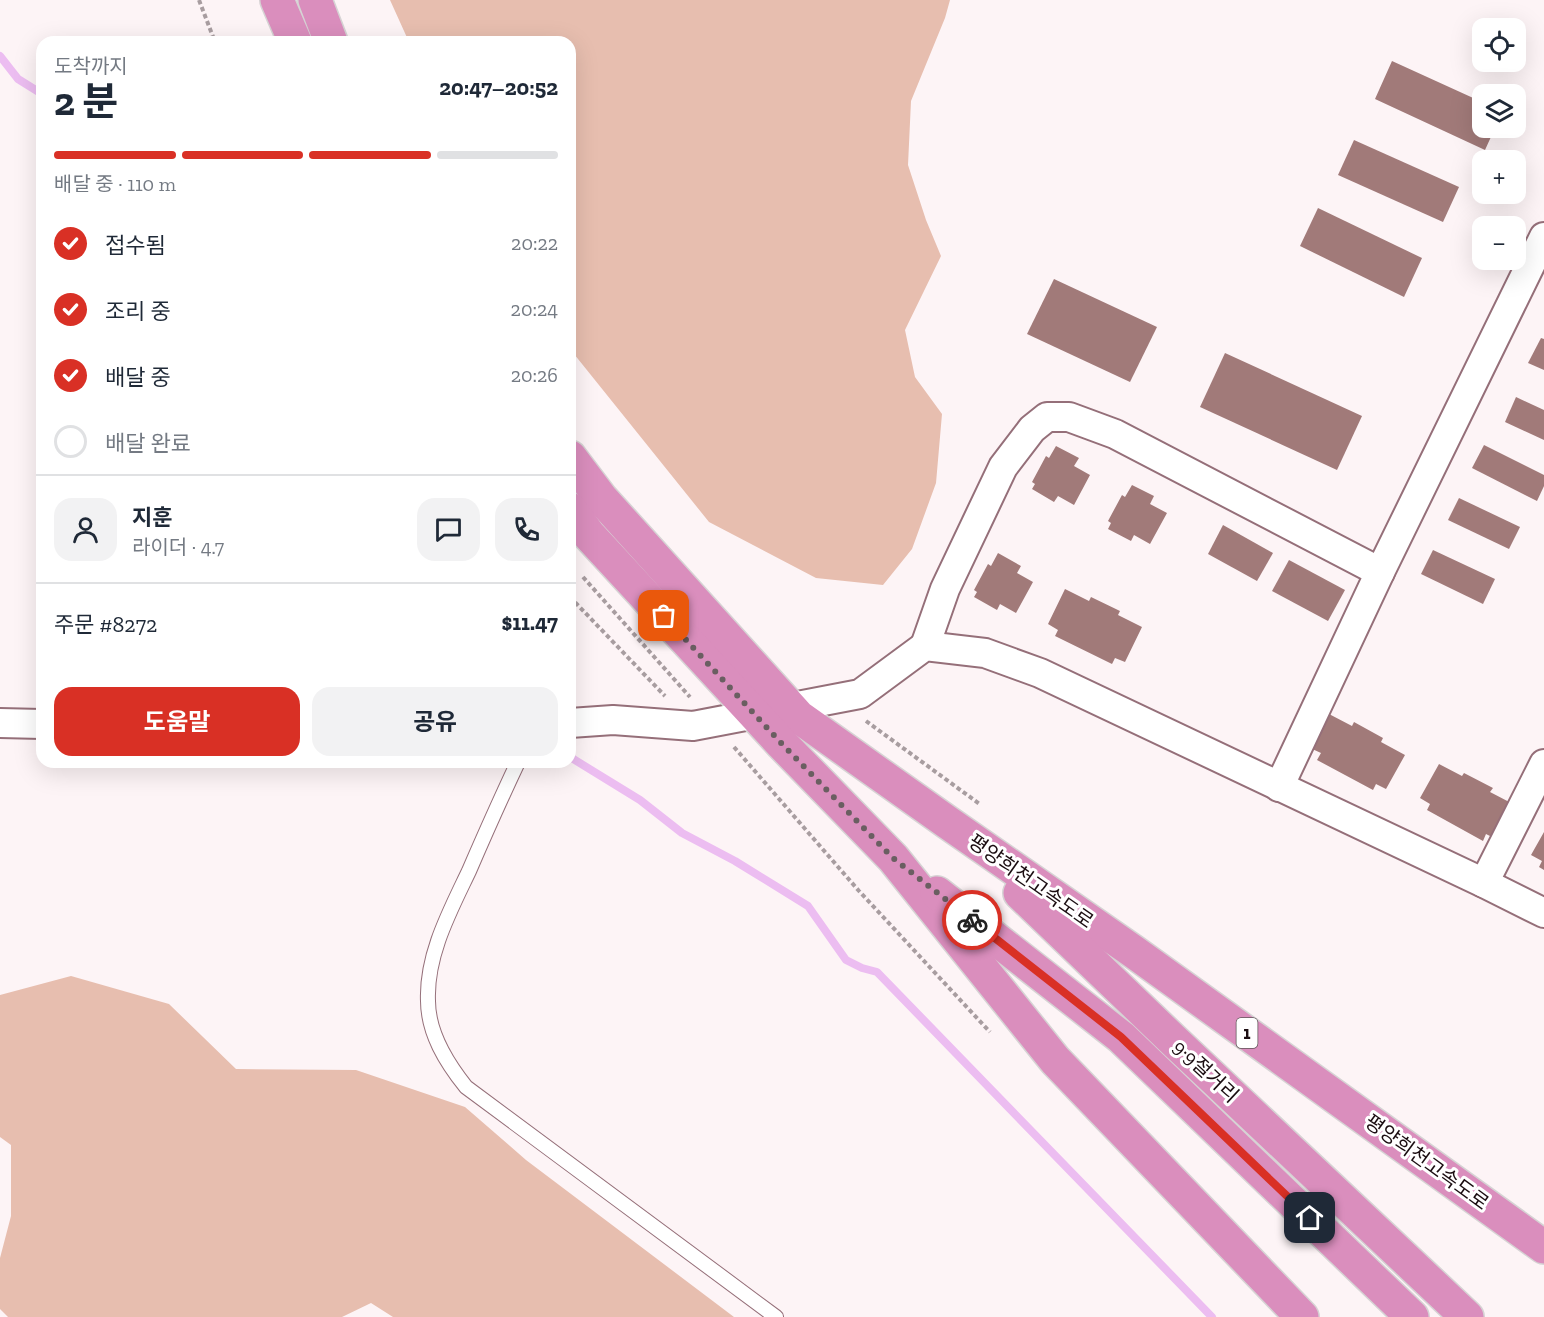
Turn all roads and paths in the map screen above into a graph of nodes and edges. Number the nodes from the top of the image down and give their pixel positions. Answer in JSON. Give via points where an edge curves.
{"nodes":[{"id":1,"x":199,"y":0,"type":"edge"},
{"id":2,"x":277,"y":0,"type":"edge"},
{"id":3,"x":315,"y":0,"type":"edge"},
{"id":4,"x":213,"y":36,"type":"edge"},
{"id":5,"x":292,"y":36,"type":"edge"},
{"id":6,"x":329,"y":36,"type":"edge"},
{"id":7,"x":1544,"y":237,"type":"edge"},
{"id":8,"x":576,"y":465,"type":"edge"},
{"id":9,"x":576,"y":517,"type":"edge"},
{"id":10,"x":1380,"y":572,"type":"junction"},
{"id":11,"x":582,"y":576,"type":"dead end"},
{"id":12,"x":576,"y":603,"type":"edge"},
{"id":13,"x":925,"y":645,"type":"junction"},
{"id":14,"x":837,"y":699,"type":"junction"},
{"id":15,"x":790,"y":707,"type":"junction"},
{"id":16,"x":755,"y":714,"type":"junction"},
{"id":17,"x":0,"y":723,"type":"edge"},
{"id":18,"x":576,"y":723,"type":"edge"},
{"id":19,"x":36,"y":724,"type":"edge"},
{"id":20,"x":703,"y":724,"type":"junction"},
{"id":21,"x":1544,"y":764,"type":"edge"},
{"id":22,"x":515,"y":768,"type":"edge"},
{"id":23,"x":1279,"y":787,"type":"junction"},
{"id":24,"x":981,"y":805,"type":"dead end"},
{"id":25,"x":947,"y":822,"type":"junction"},
{"id":26,"x":893,"y":858,"type":"junction"},
{"id":27,"x":1484,"y":883,"type":"junction"},
{"id":28,"x":1544,"y":913,"type":"edge"},
{"id":29,"x":996,"y":1039,"type":"dead end"},
{"id":30,"x":1544,"y":1247,"type":"edge"},
{"id":31,"x":776,"y":1317,"type":"edge"},
{"id":32,"x":1302,"y":1317,"type":"edge"},
{"id":33,"x":1412,"y":1317,"type":"edge"},
{"id":34,"x":1467,"y":1317,"type":"edge"}],
"edges":[{"from":1,"to":4,"type":"path"},
{"from":2,"to":5,"type":"highway"},
{"from":3,"to":6,"type":"highway"},
{"from":7,"to":10,"type":"street"},
{"from":8,"to":15,"type":"highway","name":"평양희천고속도로","number":"1","via":[[601,498]]},
{"from":9,"to":16,"type":"highway"},
{"from":10,"to":13,"type":"street","via":[[1115,434],[1069,417],[1047,417],[1032,429],[1003,467],[945,589]]},
{"from":10,"to":23,"type":"street"},
{"from":11,"to":20,"type":"path"},
{"from":12,"to":20,"type":"path"},
{"from":13,"to":14,"type":"street","via":[[860,694]]},
{"from":13,"to":23,"type":"street","via":[[985,652],[1040,673]]},
{"from":14,"to":15,"type":"street"},
{"from":14,"to":24,"type":"path"},
{"from":15,"to":16,"type":"street"},
{"from":15,"to":25,"type":"highway","name":"평양희천고속도로","number":"1"},
{"from":16,"to":20,"type":"street"},
{"from":16,"to":26,"type":"highway"},
{"from":17,"to":19,"type":"street"},
{"from":18,"to":20,"type":"street"},
{"from":20,"to":29,"type":"path"},
{"from":21,"to":27,"type":"street"},
{"from":22,"to":31,"type":"lane","via":[[440,934],[429,978],[428,1002],[434,1035],[466,1087]]},
{"from":23,"to":27,"type":"street"},
{"from":25,"to":30,"type":"highway","name":"평양희천고속도로","number":"1"},
{"from":25,"to":34,"type":"highway","name":"9·9절거리"},
{"from":26,"to":32,"type":"highway","via":[[1055,1060]]},
{"from":26,"to":33,"type":"highway","name":"9·9절거리","via":[[1121,1037]]},
{"from":27,"to":28,"type":"street"}]}
